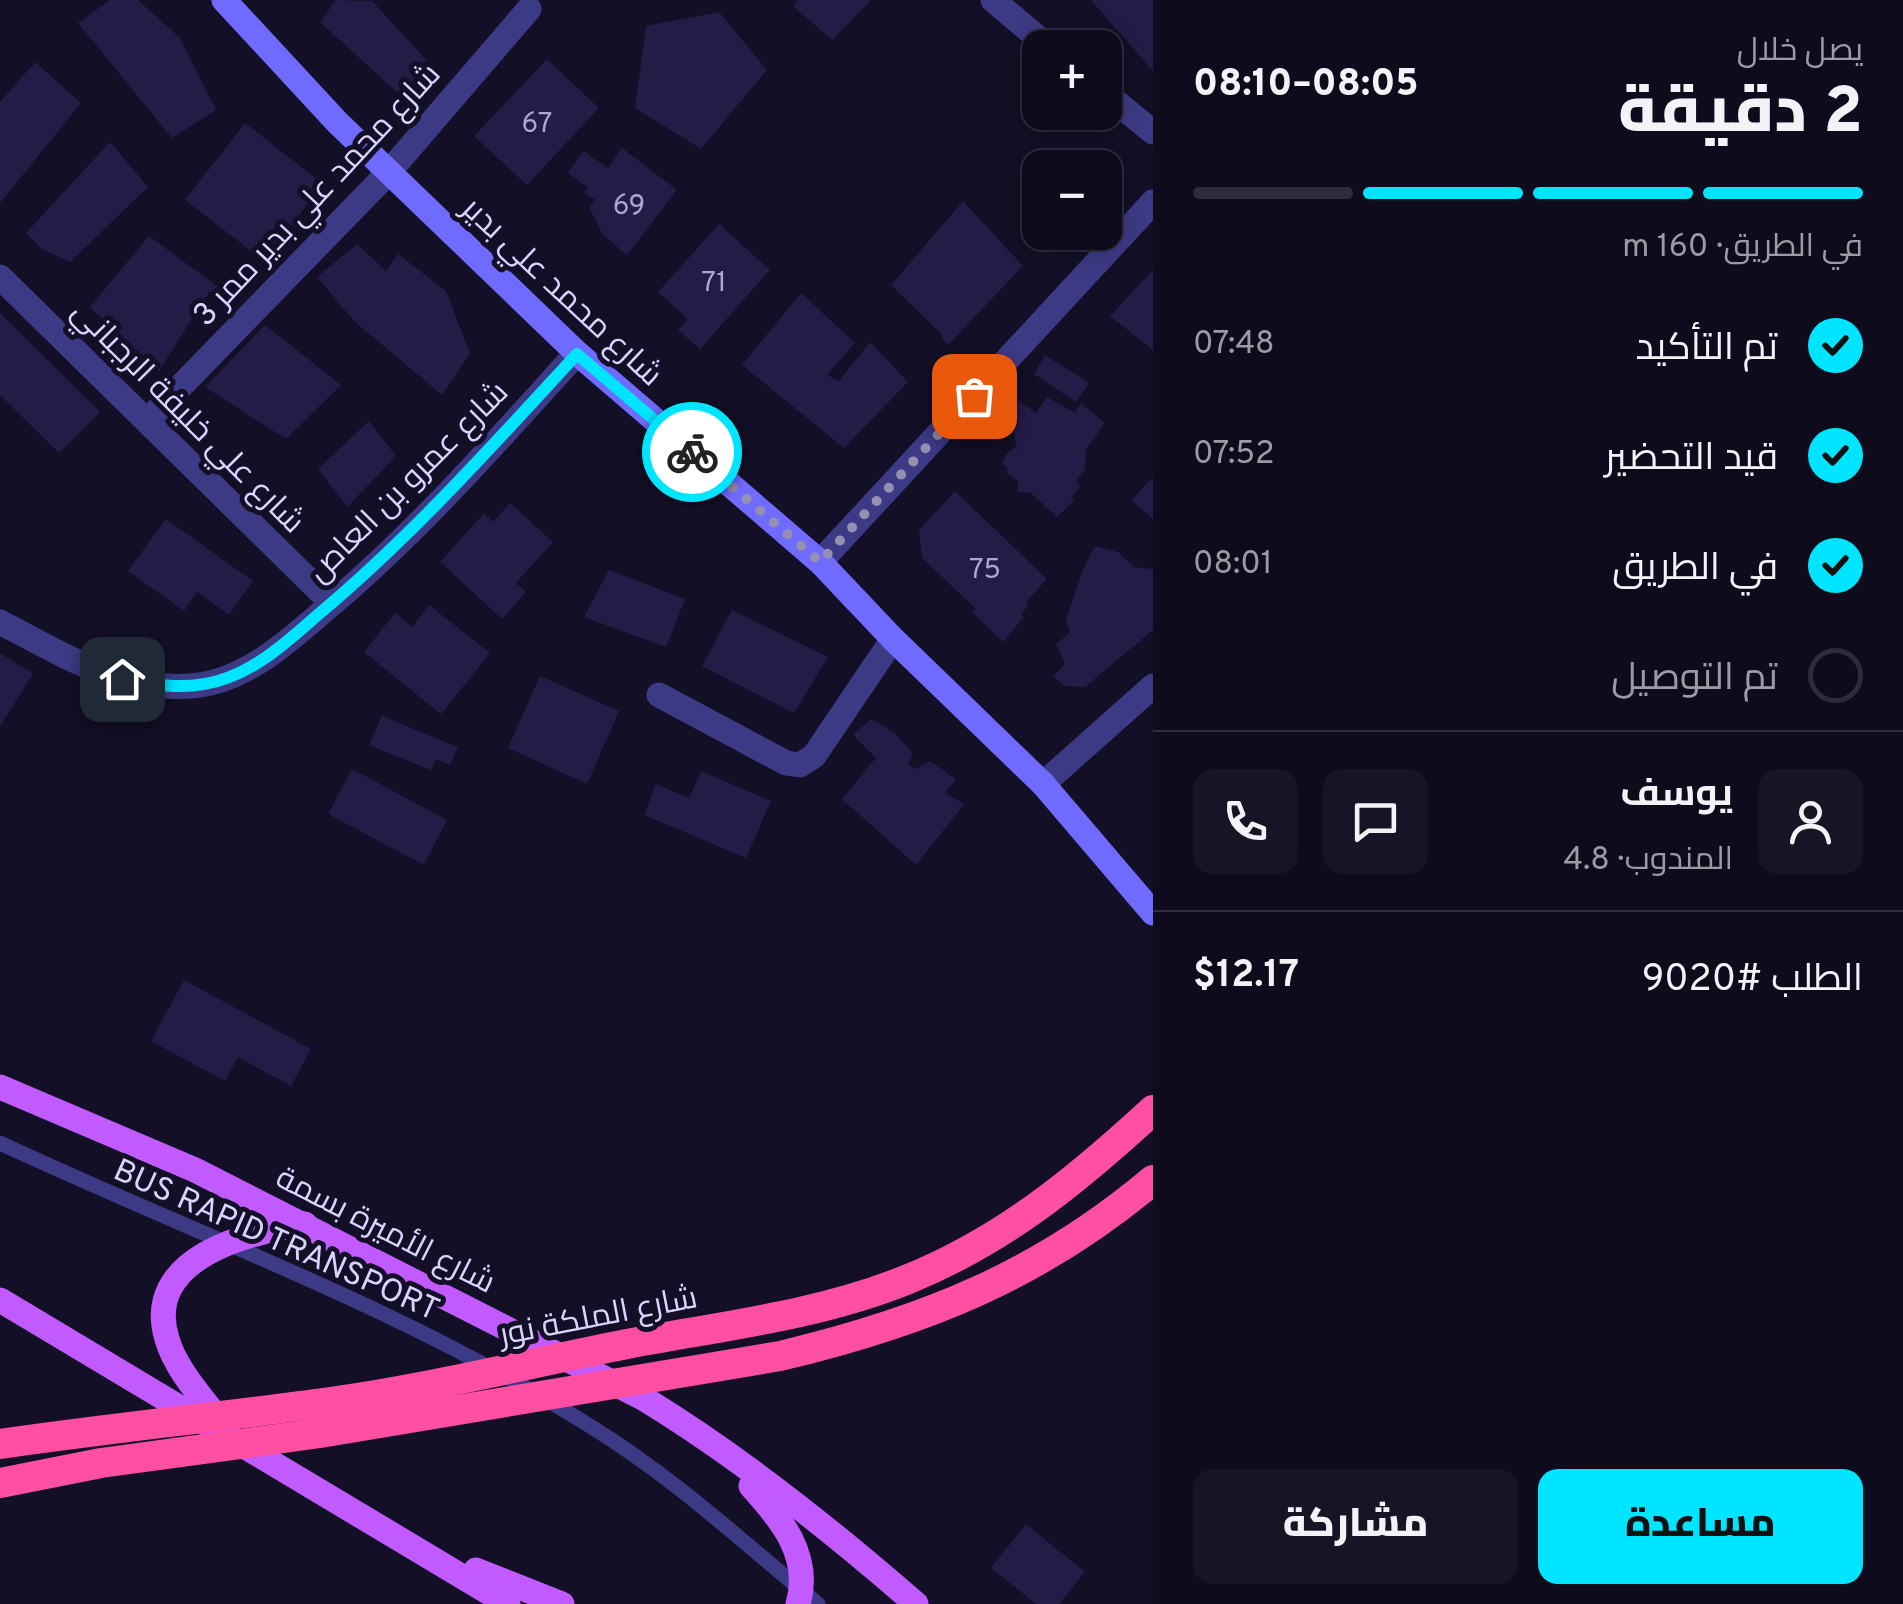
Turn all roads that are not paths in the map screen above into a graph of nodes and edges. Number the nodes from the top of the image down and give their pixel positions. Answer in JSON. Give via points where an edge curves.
{"nodes":[{"id":1,"x":224,"y":0,"type":"edge"},
{"id":2,"x":993,"y":0,"type":"edge"},
{"id":3,"x":529,"y":9,"type":"dead end"},
{"id":4,"x":1029,"y":30,"type":"edge"},
{"id":5,"x":1122,"y":107,"type":"edge"},
{"id":6,"x":1153,"y":132,"type":"edge"},
{"id":7,"x":388,"y":173,"type":"junction"},
{"id":8,"x":1153,"y":202,"type":"edge"},
{"id":9,"x":0,"y":276,"type":"edge"},
{"id":10,"x":577,"y":354,"type":"junction"},
{"id":11,"x":148,"y":420,"type":"junction"},
{"id":12,"x":820,"y":562,"type":"junction"},
{"id":13,"x":332,"y":603,"type":"junction"},
{"id":14,"x":0,"y":622,"type":"edge"},
{"id":15,"x":893,"y":639,"type":"junction"},
{"id":16,"x":1153,"y":686,"type":"edge"},
{"id":17,"x":658,"y":695,"type":"dead end"},
{"id":18,"x":1043,"y":784,"type":"junction"},
{"id":19,"x":1153,"y":913,"type":"edge"},
{"id":20,"x":0,"y":1086,"type":"edge"},
{"id":21,"x":1153,"y":1110,"type":"edge"},
{"id":22,"x":0,"y":1143,"type":"edge"},
{"id":23,"x":1153,"y":1180,"type":"edge"},
{"id":24,"x":305,"y":1224,"type":"junction"},
{"id":25,"x":231,"y":1243,"type":"junction"},
{"id":26,"x":0,"y":1300,"type":"edge"},
{"id":27,"x":706,"y":1436,"type":"junction"},
{"id":28,"x":232,"y":1438,"type":"junction"},
{"id":29,"x":0,"y":1444,"type":"edge"},
{"id":30,"x":0,"y":1482,"type":"edge"},
{"id":31,"x":402,"y":1540,"type":"junction"},
{"id":32,"x":806,"y":1600,"type":"edge"},
{"id":33,"x":508,"y":1604,"type":"edge"},
{"id":34,"x":562,"y":1604,"type":"edge"},
{"id":35,"x":916,"y":1604,"type":"edge"}],
"edges":[{"from":1,"to":7,"type":"street","name":"شارع محمد علي بدير"},
{"from":2,"to":4,"type":"street"},
{"from":3,"to":7,"type":"street","name":"شارع محمد علي بدير ممر 3"},
{"from":5,"to":6,"type":"street"},
{"from":7,"to":10,"type":"street","name":"شارع محمد علي بدير"},
{"from":7,"to":11,"type":"street","name":"شارع محمد علي بدير ممر 3"},
{"from":8,"to":12,"type":"street"},
{"from":9,"to":11,"type":"street","name":"شارع علي خليفة الرجباني"},
{"from":10,"to":12,"type":"street","name":"شارع محمد علي بدير"},
{"from":10,"to":13,"type":"street","name":"شارع عمرو بن العاص","via":[[409,534]]},
{"from":11,"to":13,"type":"street","name":"شارع علي خليفة الرجباني"},
{"from":12,"to":15,"type":"street","name":"شارع محمد علي بدير"},
{"from":13,"to":14,"type":"street","name":"شارع عمرو بن العاص","via":[[246,670],[194,686],[159,686],[86,668]]},
{"from":15,"to":17,"type":"street","via":[[814,756],[800,765]]},
{"from":15,"to":18,"type":"street","name":"شارع محمد علي بدير"},
{"from":16,"to":18,"type":"street"},
{"from":18,"to":19,"type":"street","name":"شارع محمد علي بدير"},
{"from":20,"to":24,"type":"main road","name":"شارع الأميرة بسمة"},
{"from":21,"to":29,"type":"highway","name":"شارع الملكة نور","bridge":true,"via":[[1050,1201],[979,1244],[860,1297],[781,1319],[332,1402]]},
{"from":22,"to":25,"type":"lane","name":"BUS RAPID TRANSPORT"},
{"from":23,"to":30,"type":"highway","bridge":true,"via":[[1019,1273],[923,1316],[821,1346]]},
{"from":24,"to":25,"type":"main road"},
{"from":24,"to":27,"type":"main road","name":"شارع الأميرة بسمة"},
{"from":25,"to":28,"type":"main road","via":[[188,1264],[170,1291],[164,1325],[178,1363]]},
{"from":25,"to":32,"type":"lane","name":"BUS RAPID TRANSPORT","via":[[409,1327],[590,1426],[713,1513]]},
{"from":26,"to":28,"type":"main road"},
{"from":27,"to":32,"type":"main road","via":[[778,1516],[804,1578]]},
{"from":27,"to":35,"type":"main road","name":"شارع الأميرة بسمة"},
{"from":28,"to":31,"type":"main road"},
{"from":31,"to":33,"type":"main road"},
{"from":31,"to":34,"type":"main road"}]}
